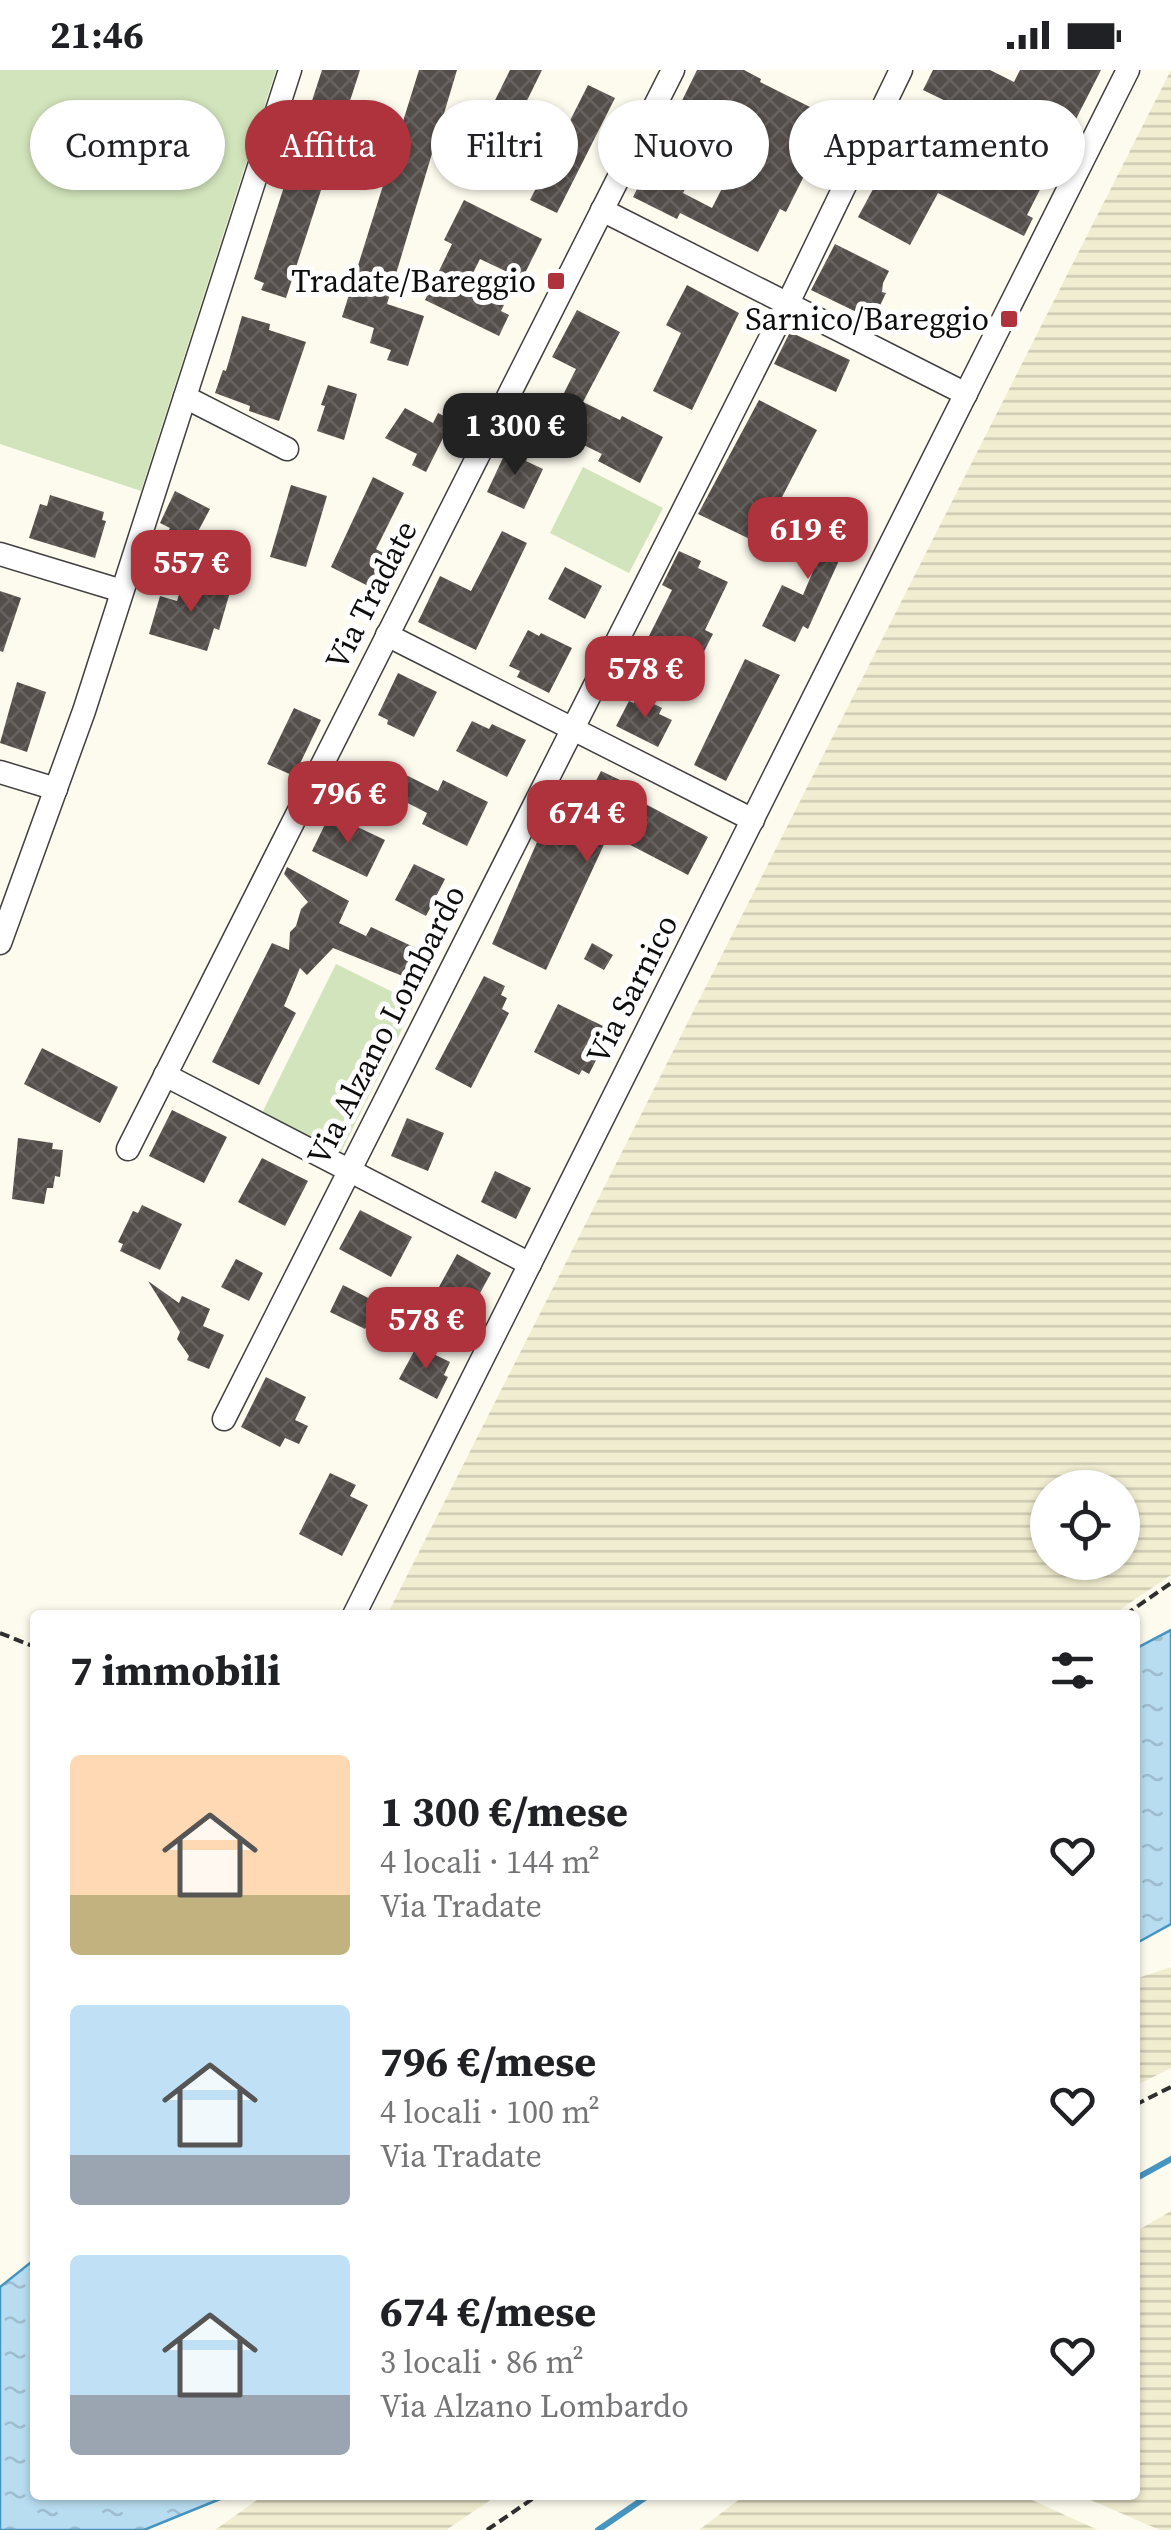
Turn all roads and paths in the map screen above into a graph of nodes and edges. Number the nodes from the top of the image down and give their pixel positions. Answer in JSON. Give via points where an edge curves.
{"nodes":[{"id":1,"x":290,"y":70,"type":"edge"},
{"id":2,"x":672,"y":70,"type":"edge"},
{"id":3,"x":901,"y":70,"type":"edge"},
{"id":4,"x":1128,"y":70,"type":"edge"},
{"id":5,"x":602,"y":210,"type":"junction"},
{"id":6,"x":788,"y":303,"type":"junction"},
{"id":7,"x":966,"y":394,"type":"junction"},
{"id":8,"x":185,"y":396,"type":"junction"},
{"id":9,"x":287,"y":449,"type":"dead end"},
{"id":10,"x":0,"y":554,"type":"edge"},
{"id":11,"x":122,"y":591,"type":"junction"},
{"id":12,"x":387,"y":635,"type":"junction"},
{"id":13,"x":574,"y":726,"type":"junction"},
{"id":14,"x":0,"y":772,"type":"edge"},
{"id":15,"x":56,"y":789,"type":"junction"},
{"id":16,"x":753,"y":820,"type":"junction"},
{"id":17,"x":0,"y":943,"type":"edge"},
{"id":18,"x":165,"y":1075,"type":"junction"},
{"id":19,"x":128,"y":1149,"type":"dead end"},
{"id":20,"x":349,"y":1170,"type":"junction"},
{"id":21,"x":530,"y":1264,"type":"junction"},
{"id":22,"x":224,"y":1419,"type":"dead end"},
{"id":23,"x":1171,"y":1582,"type":"edge"},
{"id":24,"x":357,"y":1610,"type":"edge"},
{"id":25,"x":1131,"y":1610,"type":"edge"},
{"id":26,"x":0,"y":1633,"type":"edge"},
{"id":27,"x":30,"y":1644,"type":"edge"},
{"id":28,"x":1171,"y":2087,"type":"edge"},
{"id":29,"x":1140,"y":2102,"type":"edge"},
{"id":30,"x":531,"y":2500,"type":"edge"},
{"id":31,"x":487,"y":2530,"type":"edge"}],
"edges":[{"from":1,"to":8,"type":"street"},
{"from":2,"to":5,"type":"street","name":"Via Tradate"},
{"from":3,"to":6,"type":"street","name":"Via Alzano Lombardo"},
{"from":4,"to":7,"type":"street","name":"Via Sarnico"},
{"from":5,"to":6,"type":"street"},
{"from":5,"to":12,"type":"street","name":"Via Tradate"},
{"from":6,"to":7,"type":"street"},
{"from":6,"to":13,"type":"street","name":"Via Alzano Lombardo"},
{"from":7,"to":16,"type":"street","name":"Via Sarnico"},
{"from":8,"to":9,"type":"street"},
{"from":8,"to":11,"type":"street"},
{"from":10,"to":11,"type":"street"},
{"from":11,"to":15,"type":"street"},
{"from":12,"to":13,"type":"street"},
{"from":12,"to":18,"type":"street","name":"Via Tradate"},
{"from":13,"to":16,"type":"street"},
{"from":13,"to":20,"type":"street","name":"Via Alzano Lombardo"},
{"from":14,"to":15,"type":"street"},
{"from":15,"to":17,"type":"street"},
{"from":16,"to":21,"type":"street","name":"Via Sarnico"},
{"from":18,"to":19,"type":"street","name":"Via Tradate"},
{"from":18,"to":20,"type":"street"},
{"from":20,"to":21,"type":"street"},
{"from":20,"to":22,"type":"street","name":"Via Alzano Lombardo"},
{"from":21,"to":24,"type":"street","name":"Via Sarnico"},
{"from":23,"to":25,"type":"path"},
{"from":26,"to":27,"type":"path"},
{"from":28,"to":29,"type":"path"},
{"from":30,"to":31,"type":"path"}]}
